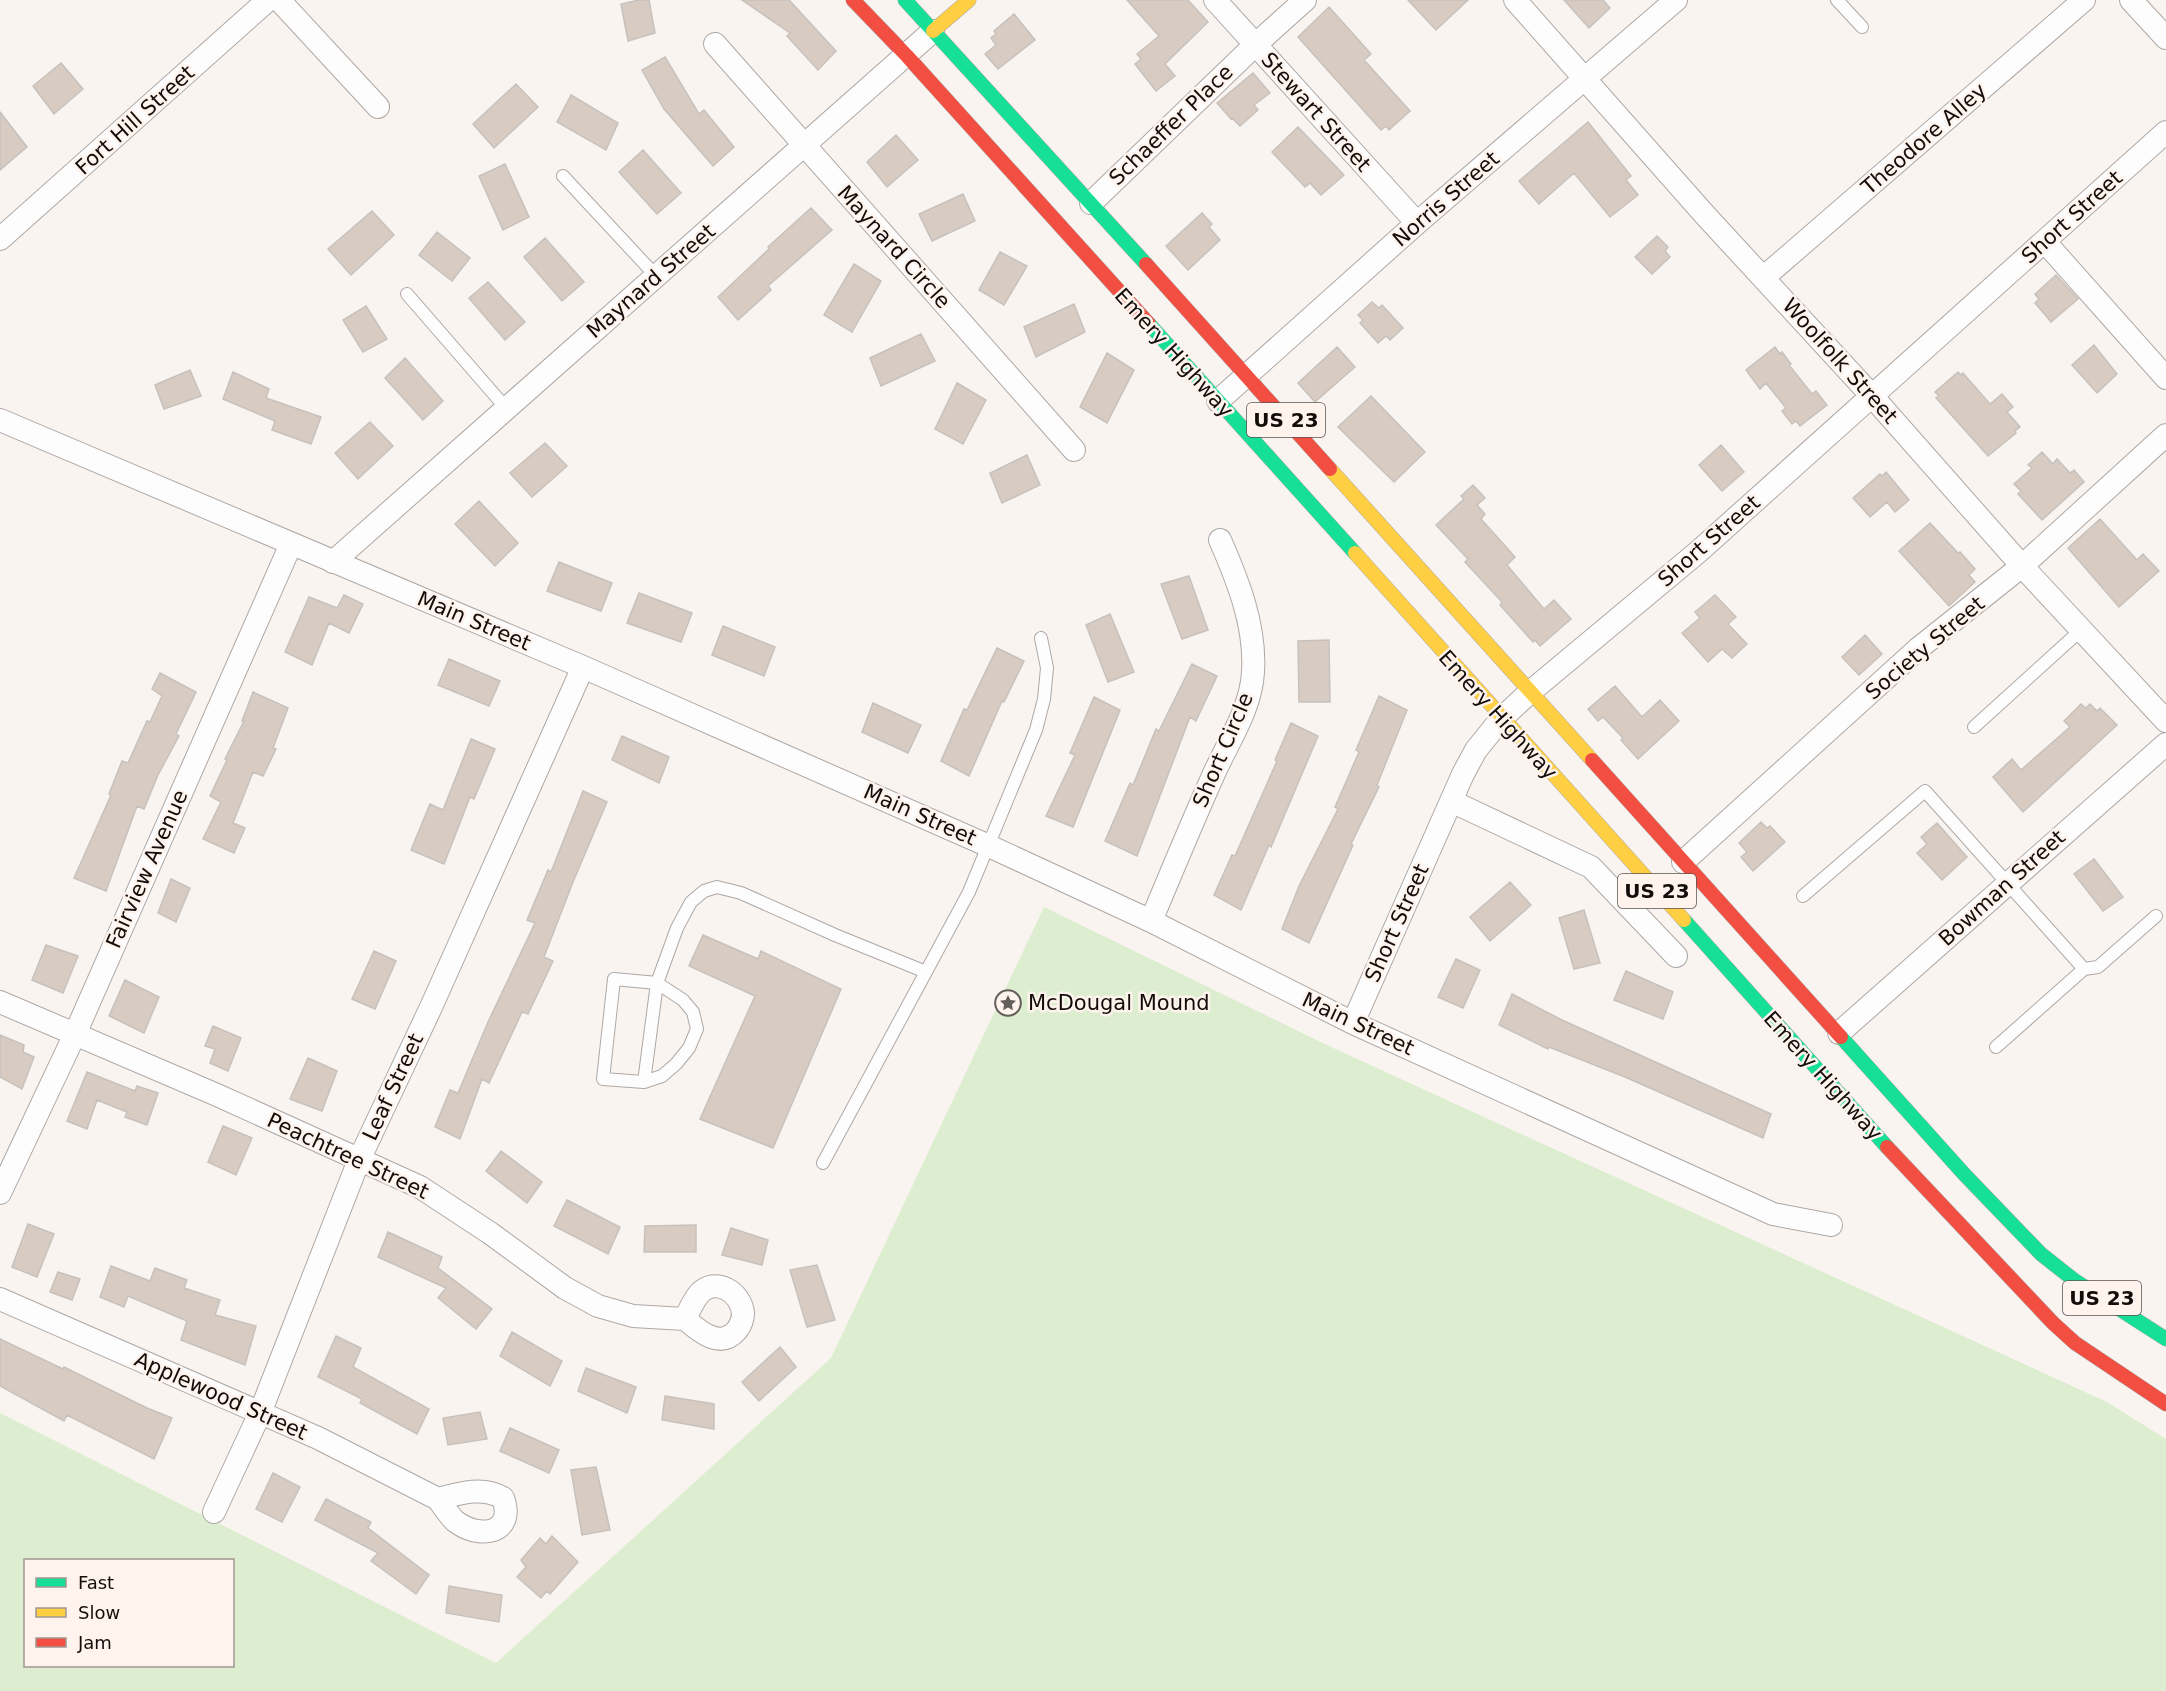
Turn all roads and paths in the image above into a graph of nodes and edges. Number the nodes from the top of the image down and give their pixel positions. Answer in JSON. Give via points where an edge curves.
{"nodes":[{"id":1,"x":268,"y":0,"type":"edge"},
{"id":2,"x":279,"y":0,"type":"edge"},
{"id":3,"x":853,"y":0,"type":"edge"},
{"id":4,"x":905,"y":0,"type":"edge"},
{"id":5,"x":969,"y":0,"type":"edge"},
{"id":6,"x":1215,"y":0,"type":"edge"},
{"id":7,"x":1305,"y":0,"type":"edge"},
{"id":8,"x":1515,"y":0,"type":"edge"},
{"id":9,"x":1676,"y":0,"type":"edge"},
{"id":10,"x":1837,"y":0,"type":"edge"},
{"id":11,"x":2084,"y":0,"type":"edge"},
{"id":12,"x":2131,"y":0,"type":"edge"},
{"id":13,"x":1862,"y":27,"type":"dead end"},
{"id":14,"x":933,"y":31,"type":"junction"},
{"id":15,"x":2166,"y":38,"type":"edge"},
{"id":16,"x":716,"y":44,"type":"dead end"},
{"id":17,"x":1255,"y":45,"type":"junction"},
{"id":18,"x":907,"y":56,"type":"junction"},
{"id":19,"x":1585,"y":79,"type":"junction"},
{"id":20,"x":378,"y":107,"type":"dead end"},
{"id":21,"x":2166,"y":132,"type":"edge"},
{"id":22,"x":804,"y":146,"type":"junction"},
{"id":23,"x":563,"y":176,"type":"dead end"},
{"id":24,"x":1090,"y":202,"type":"junction"},
{"id":25,"x":1417,"y":224,"type":"junction"},
{"id":26,"x":0,"y":238,"type":"edge"},
{"id":27,"x":2045,"y":242,"type":"junction"},
{"id":28,"x":656,"y":276,"type":"junction"},
{"id":29,"x":1763,"y":278,"type":"junction"},
{"id":30,"x":407,"y":294,"type":"dead end"},
{"id":31,"x":1246,"y":375,"type":"junction"},
{"id":32,"x":2166,"y":378,"type":"edge"},
{"id":33,"x":1872,"y":396,"type":"junction"},
{"id":34,"x":1218,"y":401,"type":"junction"},
{"id":35,"x":506,"y":408,"type":"junction"},
{"id":36,"x":0,"y":420,"type":"edge"},
{"id":37,"x":2166,"y":435,"type":"edge"},
{"id":38,"x":1074,"y":450,"type":"dead end"},
{"id":39,"x":1220,"y":540,"type":"dead end"},
{"id":40,"x":291,"y":544,"type":"junction"},
{"id":41,"x":333,"y":562,"type":"junction"},
{"id":42,"x":2022,"y":566,"type":"junction"},
{"id":43,"x":2081,"y":630,"type":"junction"},
{"id":44,"x":1041,"y":638,"type":"dead end"},
{"id":45,"x":583,"y":667,"type":"junction"},
{"id":46,"x":1530,"y":692,"type":"junction"},
{"id":47,"x":1502,"y":719,"type":"junction"},
{"id":48,"x":2166,"y":721,"type":"edge"},
{"id":49,"x":1974,"y":727,"type":"dead end"},
{"id":50,"x":2166,"y":744,"type":"edge"},
{"id":51,"x":1451,"y":801,"type":"junction"},
{"id":52,"x":988,"y":846,"type":"junction"},
{"id":53,"x":1683,"y":862,"type":"junction"},
{"id":54,"x":2006,"y":885,"type":"junction"},
{"id":55,"x":1803,"y":896,"type":"dead end"},
{"id":56,"x":2156,"y":916,"type":"dead end"},
{"id":57,"x":1151,"y":921,"type":"junction"},
{"id":58,"x":1676,"y":956,"type":"dead end"},
{"id":59,"x":2084,"y":969,"type":"junction"},
{"id":60,"x":926,"y":972,"type":"junction"},
{"id":61,"x":657,"y":983,"type":"junction"},
{"id":62,"x":0,"y":1002,"type":"edge"},
{"id":63,"x":1353,"y":1023,"type":"junction"},
{"id":64,"x":75,"y":1034,"type":"junction"},
{"id":65,"x":1839,"y":1034,"type":"junction"},
{"id":66,"x":1996,"y":1047,"type":"dead end"},
{"id":67,"x":644,"y":1082,"type":"junction"},
{"id":68,"x":359,"y":1160,"type":"junction"},
{"id":69,"x":823,"y":1163,"type":"dead end"},
{"id":70,"x":0,"y":1193,"type":"edge"},
{"id":71,"x":1831,"y":1225,"type":"dead end"},
{"id":72,"x":0,"y":1299,"type":"edge"},
{"id":73,"x":685,"y":1319,"type":"dead end"},
{"id":74,"x":2166,"y":1339,"type":"edge"},
{"id":75,"x":2166,"y":1404,"type":"edge"},
{"id":76,"x":260,"y":1413,"type":"junction"},
{"id":77,"x":438,"y":1498,"type":"dead end"},
{"id":78,"x":214,"y":1512,"type":"dead end"}],
"edges":[{"from":1,"to":26,"type":"street","name":"Fort Hill Street"},
{"from":2,"to":20,"type":"street"},
{"from":3,"to":18,"type":"main road","name":"Emery Highway","number":"US 23"},
{"from":4,"to":14,"type":"main road","name":"Emery Highway","number":"US 23"},
{"from":5,"to":14,"type":"main road","name":"Maynard Street"},
{"from":6,"to":17,"type":"street","name":"Stewart Street"},
{"from":7,"to":17,"type":"street","name":"Schaeffer Place"},
{"from":8,"to":19,"type":"street","name":"Woolfolk Street"},
{"from":9,"to":19,"type":"street","name":"Norris Street"},
{"from":10,"to":13,"type":"lane"},
{"from":11,"to":29,"type":"street","name":"Theodore Alley"},
{"from":12,"to":15,"type":"street"},
{"from":14,"to":18,"type":"street","name":"Maynard Street"},
{"from":14,"to":24,"type":"main road","name":"Emery Highway","number":"US 23"},
{"from":16,"to":22,"type":"street","name":"Maynard Circle"},
{"from":17,"to":24,"type":"street","name":"Schaeffer Place"},
{"from":17,"to":25,"type":"street","name":"Stewart Street"},
{"from":18,"to":22,"type":"street","name":"Maynard Street"},
{"from":18,"to":34,"type":"main road","name":"Emery Highway","number":"US 23"},
{"from":19,"to":25,"type":"street","name":"Norris Street"},
{"from":19,"to":29,"type":"street","name":"Woolfolk Street"},
{"from":21,"to":27,"type":"street","name":"Short Street"},
{"from":22,"to":28,"type":"street","name":"Maynard Street"},
{"from":22,"to":38,"type":"street","name":"Maynard Circle"},
{"from":23,"to":28,"type":"lane"},
{"from":24,"to":31,"type":"main road","name":"Emery Highway","number":"US 23"},
{"from":25,"to":31,"type":"street","name":"Norris Street"},
{"from":27,"to":32,"type":"street"},
{"from":27,"to":33,"type":"street","name":"Short Street"},
{"from":28,"to":35,"type":"street","name":"Maynard Street"},
{"from":29,"to":33,"type":"street","name":"Woolfolk Street"},
{"from":30,"to":35,"type":"lane"},
{"from":31,"to":34,"type":"street","name":"Norris Street"},
{"from":31,"to":46,"type":"main road","name":"Emery Highway","number":"US 23"},
{"from":33,"to":42,"type":"street","name":"Woolfolk Street"},
{"from":33,"to":46,"type":"street","name":"Short Street","via":[[1698,552]]},
{"from":34,"to":47,"type":"main road","name":"Emery Highway","number":"US 23"},
{"from":35,"to":41,"type":"street","name":"Maynard Street"},
{"from":36,"to":40,"type":"street","name":"Main Street"},
{"from":37,"to":42,"type":"street","name":"Society Street"},
{"from":39,"to":57,"type":"street","name":"Short Circle","via":[[1240,585],[1249,625],[1253,672],[1249,698]]},
{"from":40,"to":41,"type":"street","name":"Main Street"},
{"from":40,"to":64,"type":"street","name":"Fairview Avenue"},
{"from":41,"to":45,"type":"street","name":"Main Street"},
{"from":42,"to":43,"type":"street","name":"Woolfolk Street"},
{"from":42,"to":53,"type":"street","name":"Society Street","via":[[1919,648]]},
{"from":43,"to":48,"type":"street","name":"Woolfolk Street"},
{"from":43,"to":49,"type":"lane"},
{"from":44,"to":52,"type":"lane","via":[[1047,668],[1044,699],[1036,730]]},
{"from":45,"to":52,"type":"street","name":"Main Street"},
{"from":45,"to":68,"type":"street","name":"Leaf Street"},
{"from":46,"to":47,"type":"street","name":"Short Street"},
{"from":46,"to":53,"type":"main road","name":"Emery Highway","number":"US 23"},
{"from":47,"to":51,"type":"street","name":"Short Street","via":[[1476,750]]},
{"from":47,"to":75,"type":"main road","name":"Emery Highway","number":"US 23","via":[[2032,1302],[2075,1343]]},
{"from":50,"to":54,"type":"street","name":"Bowman Street"},
{"from":51,"to":58,"type":"street","via":[[1592,867]]},
{"from":51,"to":63,"type":"street","name":"Short Street"},
{"from":52,"to":57,"type":"street","name":"Main Street"},
{"from":52,"to":60,"type":"lane","via":[[969,892]]},
{"from":53,"to":65,"type":"main road","name":"Emery Highway","number":"US 23"},
{"from":54,"to":55,"type":"lane","via":[[1925,791]]},
{"from":54,"to":59,"type":"lane"},
{"from":54,"to":65,"type":"street","name":"Bowman Street"},
{"from":56,"to":59,"type":"lane","via":[[2098,967]]},
{"from":57,"to":63,"type":"street","name":"Main Street"},
{"from":59,"to":66,"type":"lane"},
{"from":60,"to":61,"type":"lane","via":[[741,893],[717,887],[704,891],[691,902]]},
{"from":60,"to":69,"type":"lane"},
{"from":61,"to":67,"type":"lane"},
{"from":61,"to":67,"type":"lane","via":[[683,1000],[693,1012],[697,1029],[676,1064],[662,1076]]},
{"from":61,"to":67,"type":"lane","via":[[614,980],[603,1079]]},
{"from":62,"to":64,"type":"street","name":"Peachtree Street"},
{"from":63,"to":71,"type":"street","name":"Main Street","via":[[1773,1215]]},
{"from":64,"to":68,"type":"street","name":"Peachtree Street"},
{"from":64,"to":70,"type":"street","name":"Fairview Avenue"},
{"from":65,"to":74,"type":"main road","name":"Emery Highway","number":"US 23","via":[[2041,1254]]},
{"from":68,"to":73,"type":"street","name":"Peachtree Street","via":[[420,1187],[565,1288],[598,1306],[633,1316]]},
{"from":68,"to":76,"type":"street","name":"Leaf Street"},
{"from":72,"to":76,"type":"street","name":"Applewood Street"},
{"from":76,"to":77,"type":"street","name":"Applewood Street"},
{"from":76,"to":78,"type":"street","name":"Leaf Street"}]}
